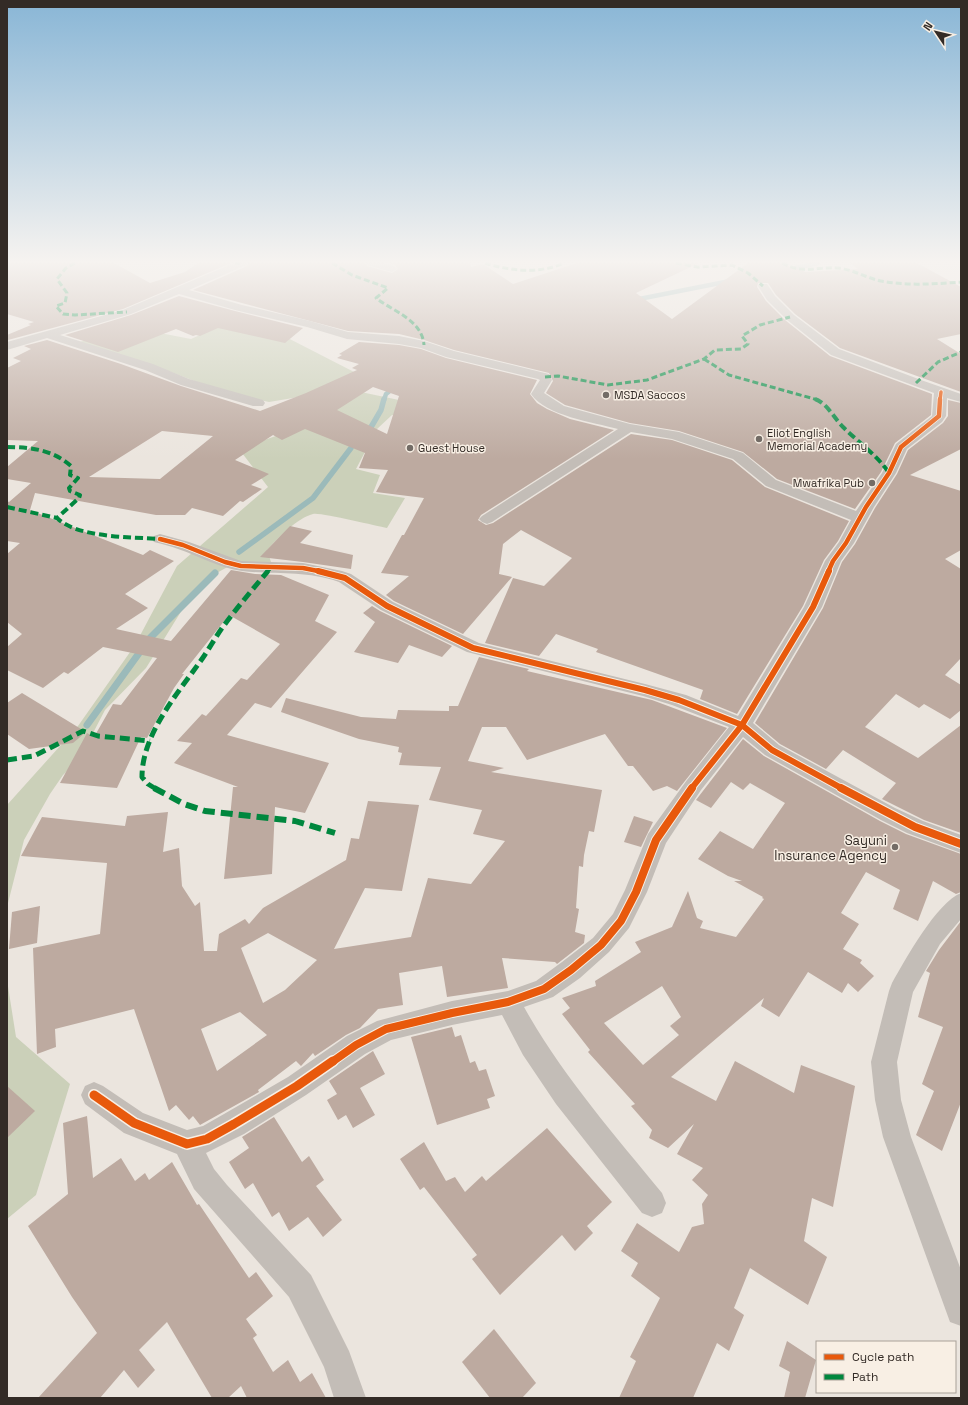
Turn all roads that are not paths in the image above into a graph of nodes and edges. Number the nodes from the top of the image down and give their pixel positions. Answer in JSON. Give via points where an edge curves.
{"nodes":[{"id":1,"x":66,"y":329,"type":"edge"},
{"id":2,"x":324,"y":329,"type":"edge"},
{"id":3,"x":805,"y":329,"type":"edge"},
{"id":4,"x":46,"y":334,"type":"junction"},
{"id":5,"x":7,"y":346,"type":"edge"},
{"id":6,"x":951,"y":395,"type":"edge"},
{"id":7,"x":258,"y":403,"type":"dead end"},
{"id":8,"x":629,"y":428,"type":"junction"},
{"id":9,"x":860,"y":518,"type":"junction"},
{"id":10,"x":487,"y":519,"type":"dead end"},
{"id":11,"x":160,"y":539,"type":"dead end"},
{"id":12,"x":742,"y":725,"type":"junction"},
{"id":13,"x":961,"y":844,"type":"edge"},
{"id":14,"x":961,"y":903,"type":"edge"},
{"id":15,"x":508,"y":1002,"type":"junction"},
{"id":16,"x":94,"y":1095,"type":"dead end"},
{"id":17,"x":187,"y":1144,"type":"junction"},
{"id":18,"x":652,"y":1203,"type":"dead end"},
{"id":19,"x":961,"y":1312,"type":"edge"},
{"id":20,"x":350,"y":1398,"type":"edge"}],
"edges":[{"from":1,"to":4,"type":"street"},
{"from":2,"to":8,"type":"street","via":[[347,336],[399,340],[424,345],[450,354],[542,376],[546,380],[537,394],[548,403],[559,409]]},
{"from":3,"to":6,"type":"street","via":[[835,352]]},
{"from":4,"to":5,"type":"street"},
{"from":4,"to":7,"type":"street","via":[[149,367],[185,382]]},
{"from":6,"to":9,"type":"street","via":[[937,420],[901,447],[889,473]]},
{"from":8,"to":9,"type":"street","via":[[674,435],[738,456],[771,483]]},
{"from":8,"to":10,"type":"street"},
{"from":9,"to":12,"type":"street","via":[[833,561],[813,607]]},
{"from":11,"to":12,"type":"street","via":[[183,544],[240,566],[303,568],[336,575],[345,578],[388,606],[473,648],[645,690],[679,700]]},
{"from":12,"to":13,"type":"street","via":[[772,750],[888,814],[921,830]]},
{"from":12,"to":15,"type":"street","via":[[694,785],[656,840],[636,892],[621,921],[601,945],[544,989]]},
{"from":14,"to":19,"type":"street","via":[[932,937],[901,991],[884,1062],[888,1100],[897,1137]]},
{"from":15,"to":17,"type":"street","via":[[386,1029],[356,1045],[297,1086],[234,1124],[207,1139]]},
{"from":15,"to":18,"type":"street","via":[[532,1046],[565,1095]]},
{"from":16,"to":17,"type":"street","via":[[134,1123]]},
{"from":17,"to":20,"type":"street","via":[[204,1179],[300,1286],[338,1362]]}]}
